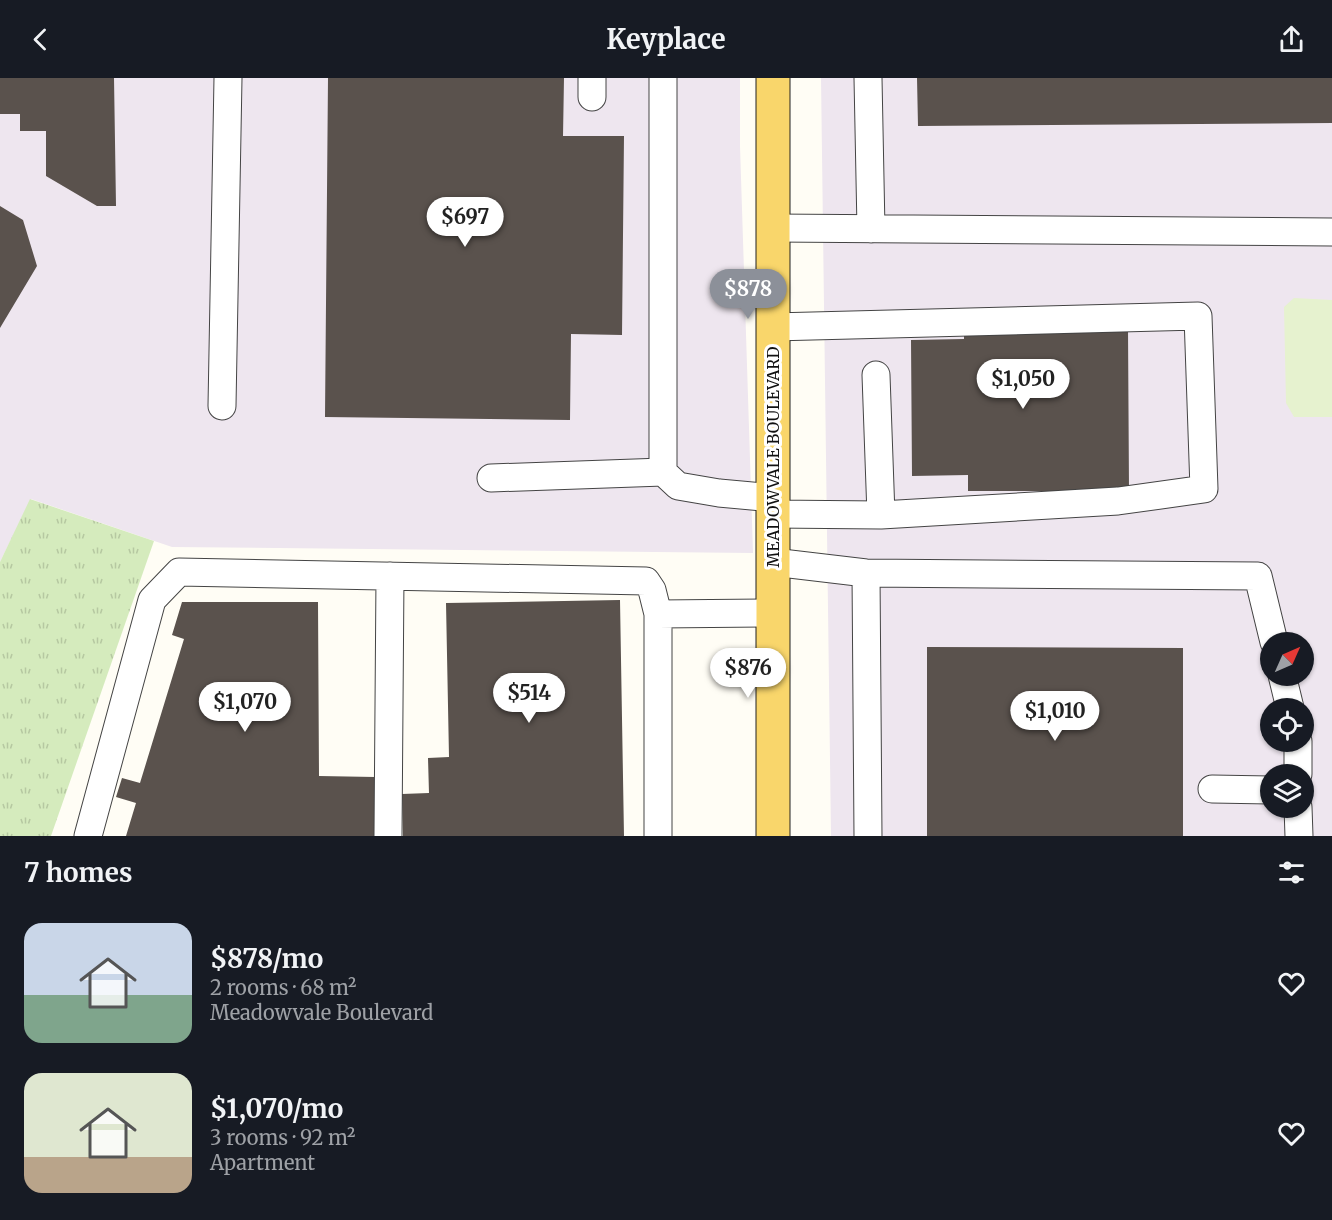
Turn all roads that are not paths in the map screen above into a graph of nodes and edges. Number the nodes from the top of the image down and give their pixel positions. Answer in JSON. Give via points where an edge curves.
{"nodes":[{"id":1,"x":228,"y":78,"type":"edge"},
{"id":2,"x":663,"y":78,"type":"edge"},
{"id":3,"x":773,"y":78,"type":"edge"},
{"id":4,"x":868,"y":78,"type":"edge"},
{"id":5,"x":773,"y":228,"type":"junction"},
{"id":6,"x":871,"y":229,"type":"junction"},
{"id":7,"x":1332,"y":232,"type":"edge"},
{"id":8,"x":773,"y":327,"type":"junction"},
{"id":9,"x":876,"y":375,"type":"dead end"},
{"id":10,"x":222,"y":406,"type":"dead end"},
{"id":11,"x":663,"y":472,"type":"junction"},
{"id":12,"x":491,"y":478,"type":"dead end"},
{"id":13,"x":773,"y":506,"type":"junction"},
{"id":14,"x":881,"y":515,"type":"junction"},
{"id":15,"x":773,"y":562,"type":"junction"},
{"id":16,"x":866,"y":573,"type":"junction"},
{"id":17,"x":390,"y":576,"type":"junction"},
{"id":18,"x":773,"y":613,"type":"junction"},
{"id":19,"x":658,"y":614,"type":"junction"},
{"id":20,"x":1272,"y":632,"type":"edge"},
{"id":21,"x":1212,"y":789,"type":"dead end"},
{"id":22,"x":1260,"y":790,"type":"edge"},
{"id":23,"x":1298,"y":818,"type":"edge"},
{"id":24,"x":88,"y":836,"type":"edge"},
{"id":25,"x":388,"y":836,"type":"edge"},
{"id":26,"x":658,"y":836,"type":"edge"},
{"id":27,"x":773,"y":836,"type":"edge"},
{"id":28,"x":868,"y":836,"type":"edge"},
{"id":29,"x":1299,"y":836,"type":"edge"}],
"edges":[{"from":1,"to":10,"type":"lane"},
{"from":2,"to":11,"type":"lane"},
{"from":3,"to":5,"type":"main road","name":"MEADOWVALE BOULEVARD"},
{"from":4,"to":6,"type":"lane"},
{"from":5,"to":6,"type":"lane"},
{"from":5,"to":8,"type":"main road","name":"MEADOWVALE BOULEVARD"},
{"from":6,"to":7,"type":"lane"},
{"from":8,"to":13,"type":"main road","name":"MEADOWVALE BOULEVARD"},
{"from":8,"to":14,"type":"lane","via":[[1198,316],[1204,489],[1118,501]]},
{"from":9,"to":14,"type":"lane"},
{"from":11,"to":12,"type":"lane"},
{"from":11,"to":13,"type":"lane","via":[[678,486]]},
{"from":13,"to":14,"type":"lane"},
{"from":13,"to":15,"type":"main road","name":"MEADOWVALE BOULEVARD"},
{"from":15,"to":16,"type":"lane"},
{"from":15,"to":18,"type":"main road","name":"MEADOWVALE BOULEVARD"},
{"from":16,"to":20,"type":"lane","via":[[1258,576]]},
{"from":16,"to":28,"type":"lane"},
{"from":17,"to":19,"type":"lane","via":[[646,581]]},
{"from":17,"to":24,"type":"lane","via":[[179,572],[152,600]]},
{"from":17,"to":25,"type":"lane"},
{"from":18,"to":19,"type":"lane"},
{"from":18,"to":27,"type":"main road","name":"MEADOWVALE BOULEVARD"},
{"from":19,"to":26,"type":"lane"},
{"from":21,"to":22,"type":"lane"},
{"from":23,"to":29,"type":"lane"}]}
